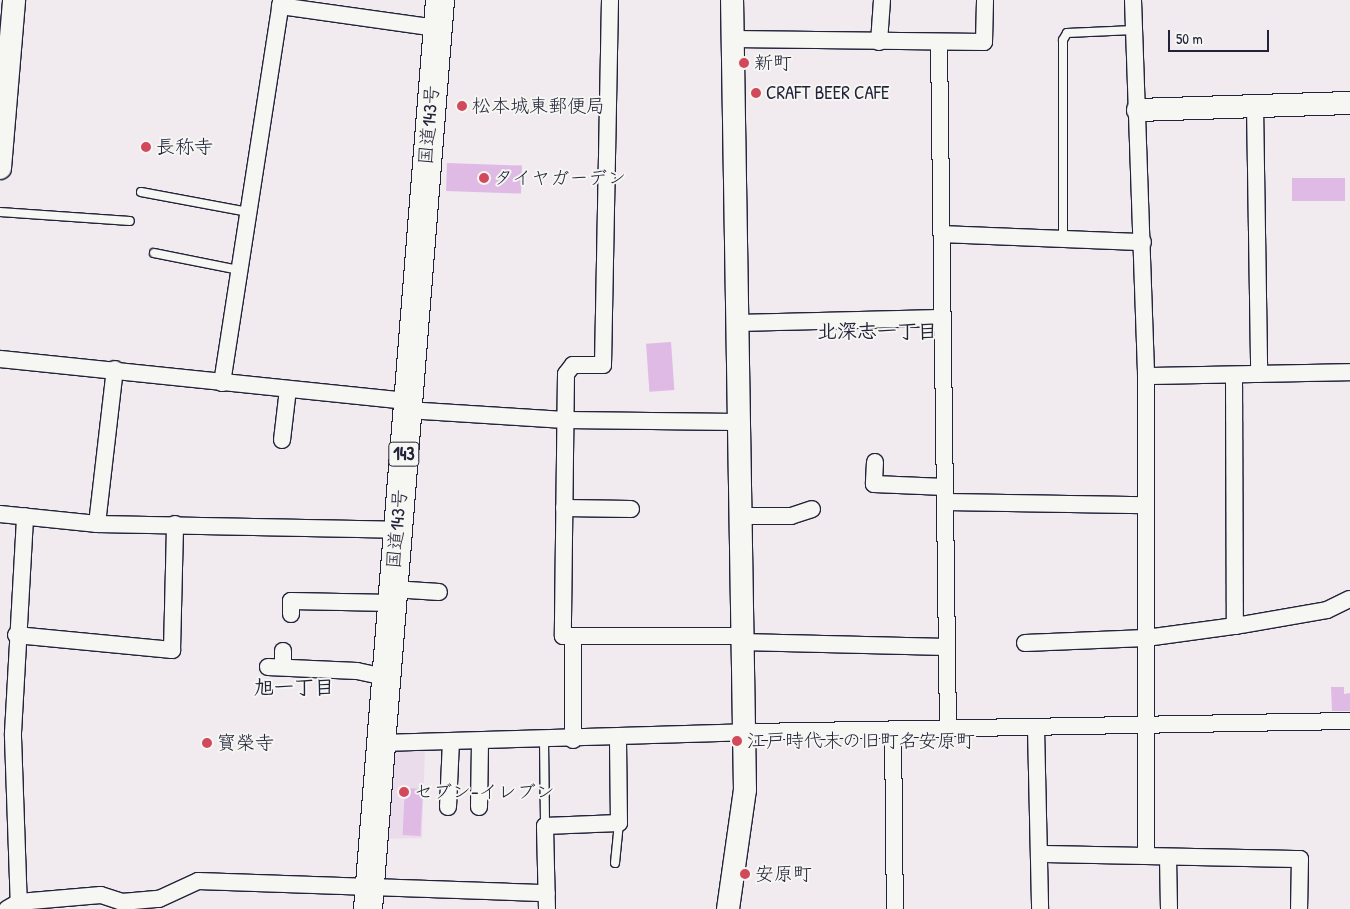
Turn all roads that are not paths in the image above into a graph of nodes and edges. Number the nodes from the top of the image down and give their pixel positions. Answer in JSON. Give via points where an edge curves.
{"nodes":[{"id":1,"x":14,"y":0,"type":"edge"},
{"id":2,"x":440,"y":0,"type":"edge"},
{"id":3,"x":610,"y":0,"type":"edge"},
{"id":4,"x":732,"y":0,"type":"edge"},
{"id":5,"x":882,"y":0,"type":"edge"},
{"id":6,"x":985,"y":0,"type":"edge"},
{"id":7,"x":1133,"y":0,"type":"edge"},
{"id":8,"x":277,"y":2,"type":"edge"},
{"id":9,"x":437,"y":28,"type":"junction"},
{"id":10,"x":1134,"y":30,"type":"junction"},
{"id":11,"x":733,"y":39,"type":"junction"},
{"id":12,"x":879,"y":42,"type":"junction"},
{"id":13,"x":939,"y":43,"type":"junction"},
{"id":14,"x":1350,"y":103,"type":"edge"},
{"id":15,"x":1255,"y":105,"type":"junction"},
{"id":16,"x":1138,"y":110,"type":"junction"},
{"id":17,"x":0,"y":158,"type":"edge"},
{"id":18,"x":0,"y":168,"type":"edge"},
{"id":19,"x":141,"y":192,"type":"dead end"},
{"id":20,"x":0,"y":212,"type":"edge"},
{"id":21,"x":248,"y":212,"type":"junction"},
{"id":22,"x":130,"y":221,"type":"dead end"},
{"id":23,"x":942,"y":234,"type":"junction"},
{"id":24,"x":1063,"y":240,"type":"junction"},
{"id":25,"x":1143,"y":242,"type":"junction"},
{"id":26,"x":154,"y":253,"type":"dead end"},
{"id":27,"x":239,"y":270,"type":"junction"},
{"id":28,"x":942,"y":318,"type":"junction"},
{"id":29,"x":735,"y":323,"type":"junction"},
{"id":30,"x":0,"y":359,"type":"edge"},
{"id":31,"x":115,"y":369,"type":"junction"},
{"id":32,"x":1350,"y":372,"type":"edge"},
{"id":33,"x":1259,"y":374,"type":"junction"},
{"id":34,"x":1234,"y":375,"type":"junction"},
{"id":35,"x":1146,"y":376,"type":"junction"},
{"id":36,"x":222,"y":383,"type":"junction"},
{"id":37,"x":288,"y":389,"type":"junction"},
{"id":38,"x":408,"y":405,"type":"junction"},
{"id":39,"x":565,"y":420,"type":"junction"},
{"id":40,"x":737,"y":422,"type":"junction"},
{"id":41,"x":282,"y":440,"type":"dead end"},
{"id":42,"x":875,"y":462,"type":"dead end"},
{"id":43,"x":946,"y":495,"type":"junction"},
{"id":44,"x":1146,"y":505,"type":"junction"},
{"id":45,"x":564,"y":508,"type":"junction"},
{"id":46,"x":631,"y":509,"type":"dead end"},
{"id":47,"x":812,"y":509,"type":"dead end"},
{"id":48,"x":0,"y":514,"type":"edge"},
{"id":49,"x":26,"y":516,"type":"junction"},
{"id":50,"x":739,"y":516,"type":"junction"},
{"id":51,"x":96,"y":524,"type":"junction"},
{"id":52,"x":175,"y":524,"type":"junction"},
{"id":53,"x":397,"y":530,"type":"junction"},
{"id":54,"x":439,"y":592,"type":"dead end"},
{"id":55,"x":392,"y":596,"type":"junction"},
{"id":56,"x":1350,"y":599,"type":"edge"},
{"id":57,"x":288,"y":605,"type":"dead end"},
{"id":58,"x":1235,"y":626,"type":"junction"},
{"id":59,"x":16,"y":635,"type":"junction"},
{"id":60,"x":573,"y":636,"type":"junction"},
{"id":61,"x":1146,"y":638,"type":"junction"},
{"id":62,"x":741,"y":639,"type":"junction"},
{"id":63,"x":1025,"y":643,"type":"dead end"},
{"id":64,"x":947,"y":647,"type":"junction"},
{"id":65,"x":278,"y":662,"type":"dead end"},
{"id":66,"x":386,"y":677,"type":"junction"},
{"id":67,"x":1350,"y":721,"type":"edge"},
{"id":68,"x":1146,"y":726,"type":"junction"},
{"id":69,"x":1036,"y":728,"type":"junction"},
{"id":70,"x":948,"y":729,"type":"junction"},
{"id":71,"x":893,"y":730,"type":"junction"},
{"id":72,"x":745,"y":732,"type":"junction"},
{"id":73,"x":618,"y":737,"type":"junction"},
{"id":74,"x":544,"y":740,"type":"junction"},
{"id":75,"x":573,"y":740,"type":"junction"},
{"id":76,"x":480,"y":741,"type":"junction"},
{"id":77,"x":451,"y":742,"type":"junction"},
{"id":78,"x":381,"y":743,"type":"junction"},
{"id":79,"x":7,"y":751,"type":"edge"},
{"id":80,"x":448,"y":807,"type":"dead end"},
{"id":81,"x":478,"y":807,"type":"dead end"},
{"id":82,"x":619,"y":823,"type":"junction"},
{"id":83,"x":545,"y":826,"type":"junction"},
{"id":84,"x":1040,"y":854,"type":"junction"},
{"id":85,"x":1146,"y":856,"type":"junction"},
{"id":86,"x":1168,"y":857,"type":"junction"},
{"id":87,"x":615,"y":863,"type":"dead end"},
{"id":88,"x":369,"y":898,"type":"edge"},
{"id":89,"x":547,"y":901,"type":"edge"},
{"id":90,"x":15,"y":907,"type":"edge"},
{"id":91,"x":728,"y":909,"type":"edge"},
{"id":92,"x":895,"y":909,"type":"edge"},
{"id":93,"x":1040,"y":909,"type":"edge"},
{"id":94,"x":1169,"y":909,"type":"edge"},
{"id":95,"x":1299,"y":909,"type":"edge"}],
"edges":[{"from":1,"to":17,"type":"street"},
{"from":2,"to":9,"type":"highway","name":"国道143号","number":"143"},
{"from":3,"to":39,"type":"street","via":[[603,365],[573,365],[566,374]]},
{"from":4,"to":11,"type":"street"},
{"from":5,"to":12,"type":"street"},
{"from":6,"to":13,"type":"street","via":[[984,42]]},
{"from":7,"to":10,"type":"street"},
{"from":8,"to":9,"type":"street"},
{"from":8,"to":21,"type":"street"},
{"from":9,"to":38,"type":"highway","name":"国道143号","number":"143"},
{"from":10,"to":16,"type":"street"},
{"from":10,"to":24,"type":"lane","via":[[1067,33],[1063,40]]},
{"from":11,"to":12,"type":"street"},
{"from":11,"to":29,"type":"street"},
{"from":12,"to":13,"type":"street"},
{"from":13,"to":23,"type":"street"},
{"from":14,"to":15,"type":"street"},
{"from":15,"to":16,"type":"street"},
{"from":15,"to":33,"type":"street"},
{"from":16,"to":25,"type":"street"},
{"from":17,"to":18,"type":"street"},
{"from":19,"to":21,"type":"lane"},
{"from":20,"to":22,"type":"lane"},
{"from":21,"to":27,"type":"street"},
{"from":23,"to":24,"type":"street"},
{"from":23,"to":28,"type":"street"},
{"from":24,"to":25,"type":"street"},
{"from":25,"to":35,"type":"street"},
{"from":26,"to":27,"type":"lane"},
{"from":27,"to":36,"type":"street"},
{"from":28,"to":29,"type":"street"},
{"from":28,"to":43,"type":"street"},
{"from":29,"to":40,"type":"street"},
{"from":30,"to":31,"type":"street"},
{"from":31,"to":36,"type":"street"},
{"from":31,"to":51,"type":"street"},
{"from":32,"to":33,"type":"street"},
{"from":33,"to":34,"type":"street"},
{"from":34,"to":35,"type":"street"},
{"from":34,"to":58,"type":"street"},
{"from":35,"to":44,"type":"street"},
{"from":36,"to":37,"type":"street"},
{"from":37,"to":38,"type":"street"},
{"from":37,"to":41,"type":"street"},
{"from":38,"to":39,"type":"street"},
{"from":38,"to":53,"type":"highway","name":"国道143号","number":"143"},
{"from":39,"to":40,"type":"street"},
{"from":39,"to":45,"type":"street"},
{"from":40,"to":50,"type":"street"},
{"from":42,"to":43,"type":"street","via":[[874,484]]},
{"from":43,"to":44,"type":"street"},
{"from":43,"to":64,"type":"street"},
{"from":44,"to":61,"type":"street"},
{"from":45,"to":46,"type":"street"},
{"from":45,"to":60,"type":"street","via":[[563,636]]},
{"from":47,"to":50,"type":"street","via":[[799,510],[791,516]]},
{"from":48,"to":49,"type":"street"},
{"from":49,"to":51,"type":"street"},
{"from":49,"to":59,"type":"street"},
{"from":50,"to":62,"type":"street"},
{"from":51,"to":52,"type":"street"},
{"from":52,"to":53,"type":"street"},
{"from":52,"to":59,"type":"street","via":[[172,650]]},
{"from":53,"to":55,"type":"highway","name":"国道143号","number":"143"},
{"from":54,"to":55,"type":"street"},
{"from":55,"to":57,"type":"street"},
{"from":55,"to":66,"type":"highway","name":"国道143号","number":"143"},
{"from":56,"to":58,"type":"street","via":[[1328,610]]},
{"from":58,"to":61,"type":"street"},
{"from":59,"to":79,"type":"street"},
{"from":60,"to":62,"type":"street"},
{"from":60,"to":75,"type":"street"},
{"from":61,"to":63,"type":"street"},
{"from":61,"to":68,"type":"street"},
{"from":62,"to":64,"type":"street"},
{"from":62,"to":72,"type":"street"},
{"from":64,"to":70,"type":"street"},
{"from":65,"to":66,"type":"street"},
{"from":66,"to":78,"type":"highway","name":"国道143号","number":"143"},
{"from":67,"to":68,"type":"street"},
{"from":68,"to":69,"type":"street"},
{"from":68,"to":85,"type":"street"},
{"from":69,"to":70,"type":"street"},
{"from":69,"to":84,"type":"street"},
{"from":70,"to":71,"type":"street"},
{"from":71,"to":72,"type":"street"},
{"from":71,"to":92,"type":"street"},
{"from":72,"to":73,"type":"street"},
{"from":72,"to":91,"type":"street","via":[[745,790]]},
{"from":73,"to":75,"type":"street"},
{"from":73,"to":82,"type":"street"},
{"from":74,"to":75,"type":"street"},
{"from":74,"to":76,"type":"street"},
{"from":74,"to":83,"type":"lane"},
{"from":76,"to":77,"type":"street"},
{"from":76,"to":81,"type":"street"},
{"from":77,"to":78,"type":"street"},
{"from":77,"to":80,"type":"street"},
{"from":78,"to":88,"type":"highway","name":"国道143号","number":"143"},
{"from":79,"to":90,"type":"street"},
{"from":82,"to":83,"type":"street"},
{"from":82,"to":87,"type":"lane"},
{"from":83,"to":89,"type":"street"},
{"from":84,"to":85,"type":"street"},
{"from":84,"to":93,"type":"street"},
{"from":85,"to":86,"type":"street"},
{"from":86,"to":94,"type":"street"},
{"from":86,"to":95,"type":"street","via":[[1300,859]]},
{"from":88,"to":89,"type":"street"},
{"from":88,"to":90,"type":"street","via":[[198,881],[159,899],[122,902],[101,894]]}]}
